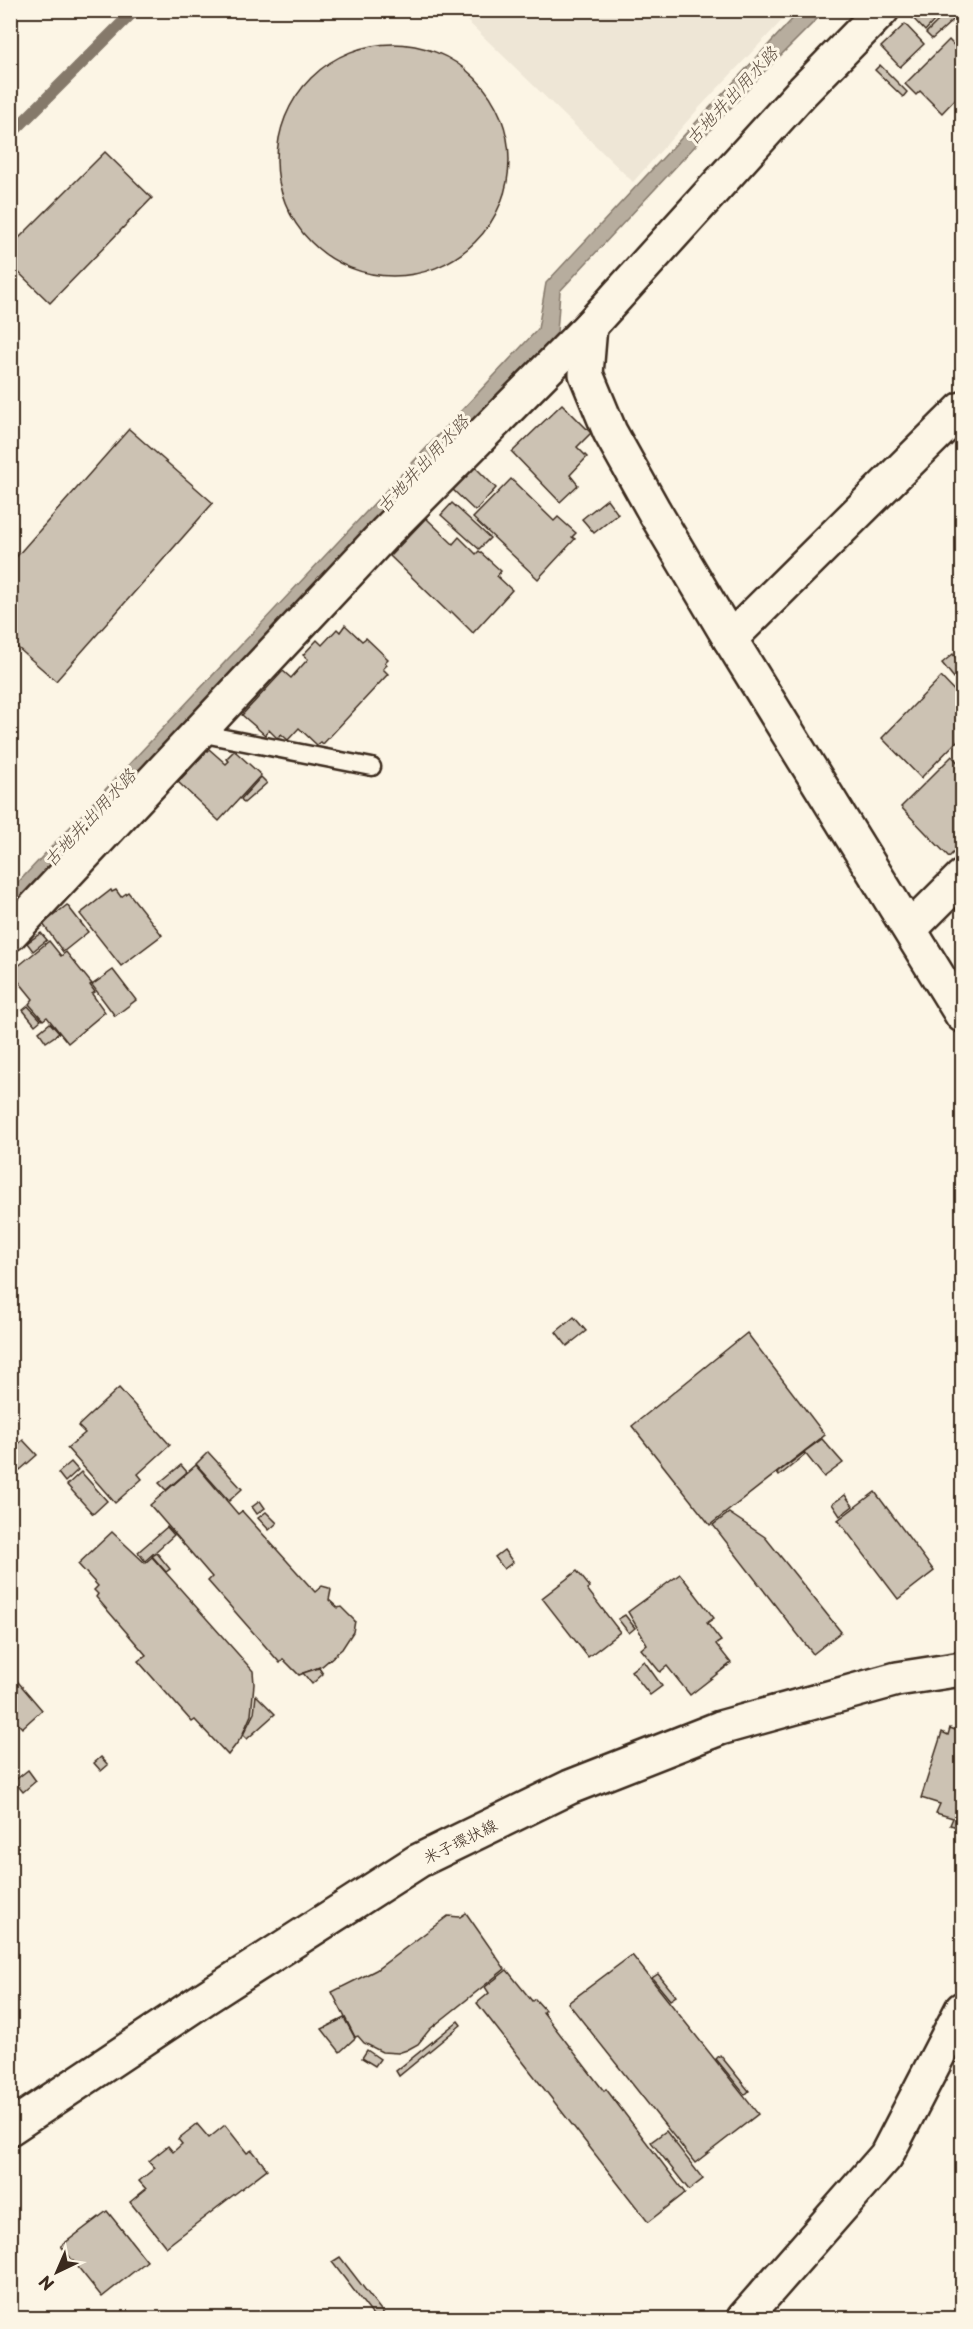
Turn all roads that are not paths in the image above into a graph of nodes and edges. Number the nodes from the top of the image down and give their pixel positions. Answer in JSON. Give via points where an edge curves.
{"nodes":[{"id":1,"x":882,"y":10,"type":"edge"},
{"id":2,"x":590,"y":326,"type":"junction"},
{"id":3,"x":963,"y":409,"type":"edge"},
{"id":4,"x":730,"y":639,"type":"junction"},
{"id":5,"x":199,"y":733,"type":"junction"},
{"id":6,"x":372,"y":767,"type":"dead end"},
{"id":7,"x":963,"y":877,"type":"edge"},
{"id":8,"x":910,"y":929,"type":"junction"},
{"id":9,"x":10,"y":934,"type":"edge"},
{"id":10,"x":963,"y":1015,"type":"edge"},
{"id":11,"x":963,"y":1669,"type":"edge"},
{"id":12,"x":963,"y":2009,"type":"edge"},
{"id":13,"x":10,"y":2128,"type":"edge"},
{"id":14,"x":744,"y":2319,"type":"edge"}],
"edges":[{"from":1,"to":2,"type":"street","via":[[801,93]]},
{"from":2,"to":4,"type":"street","via":[[586,374],[610,432]]},
{"from":2,"to":5,"type":"street","via":[[387,531]]},
{"from":3,"to":4,"type":"street"},
{"from":4,"to":8,"type":"street"},
{"from":5,"to":6,"type":"lane"},
{"from":5,"to":9,"type":"street"},
{"from":7,"to":8,"type":"street"},
{"from":8,"to":10,"type":"street"},
{"from":11,"to":13,"type":"street","name":"米子環状線","via":[[897,1679],[720,1728],[570,1787],[418,1861]]},
{"from":12,"to":14,"type":"street","via":[[886,2156]]}]}
